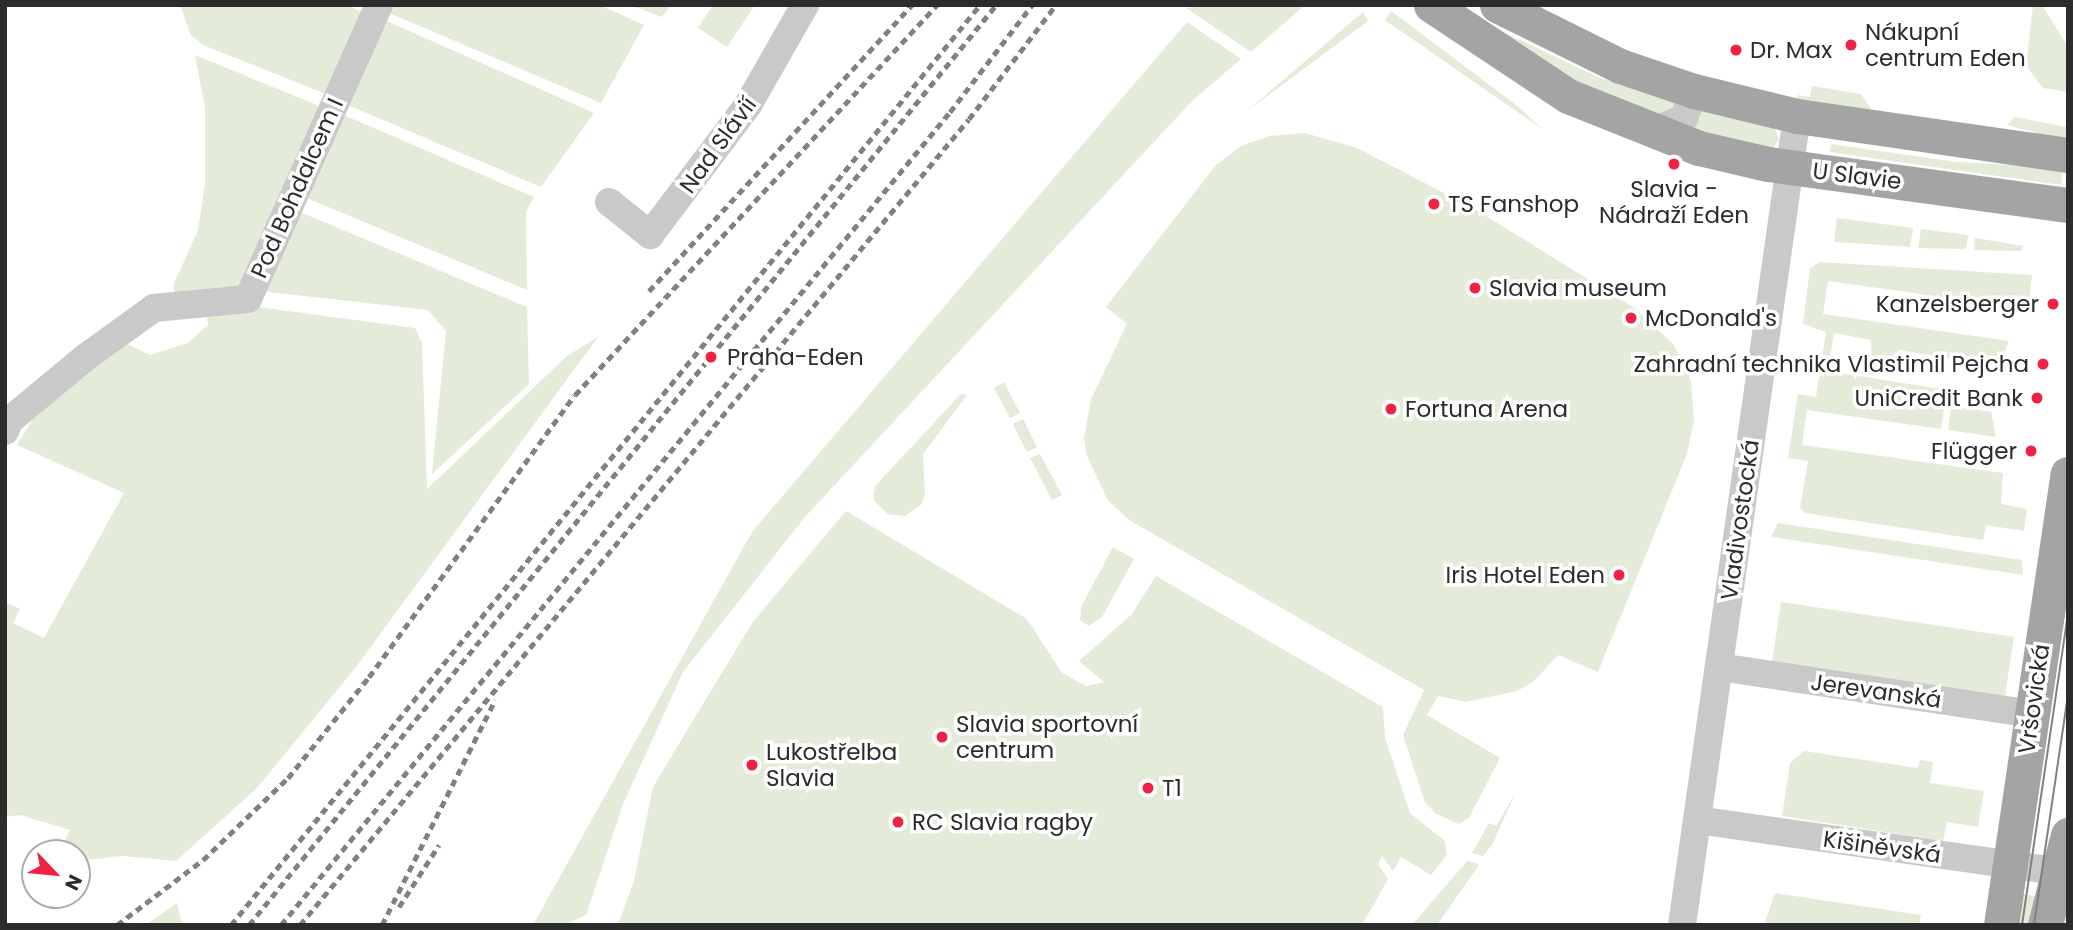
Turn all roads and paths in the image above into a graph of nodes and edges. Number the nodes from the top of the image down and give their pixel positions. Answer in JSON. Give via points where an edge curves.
{"nodes":[{"id":1,"x":379,"y":5,"type":"edge"},
{"id":2,"x":805,"y":5,"type":"edge"},
{"id":3,"x":1431,"y":5,"type":"edge"},
{"id":4,"x":1497,"y":5,"type":"edge"},
{"id":5,"x":1694,"y":91,"type":"junction"},
{"id":6,"x":1797,"y":116,"type":"junction"},
{"id":7,"x":1650,"y":132,"type":"junction"},
{"id":8,"x":2068,"y":155,"type":"edge"},
{"id":9,"x":1790,"y":167,"type":"junction"},
{"id":10,"x":609,"y":202,"type":"dead end"},
{"id":11,"x":2068,"y":205,"type":"edge"},
{"id":12,"x":7,"y":423,"type":"edge"},
{"id":13,"x":2068,"y":474,"type":"edge"},
{"id":14,"x":1719,"y":667,"type":"junction"},
{"id":15,"x":2032,"y":714,"type":"junction"},
{"id":16,"x":1697,"y":820,"type":"junction"},
{"id":17,"x":2068,"y":835,"type":"edge"},
{"id":18,"x":2009,"y":866,"type":"junction"},
{"id":19,"x":2063,"y":873,"type":"edge"},
{"id":20,"x":1682,"y":925,"type":"edge"},
{"id":21,"x":2001,"y":925,"type":"edge"},
{"id":22,"x":2046,"y":925,"type":"edge"}],
"edges":[{"from":1,"to":12,"type":"street","name":"Pod Bohdalcem I","via":[[248,299],[154,308],[86,356]]},
{"from":2,"to":10,"type":"street","name":"Nad Slávií","via":[[748,105],[650,235]]},
{"from":3,"to":7,"type":"main road","name":"U Slavie","via":[[1551,86]]},
{"from":4,"to":5,"type":"main road","via":[[1620,66]]},
{"from":5,"to":6,"type":"main road"},
{"from":5,"to":7,"type":"street","via":[[1684,118]]},
{"from":6,"to":8,"type":"main road"},
{"from":6,"to":9,"type":"street","name":"Vladivostocká"},
{"from":7,"to":9,"type":"main road","name":"U Slavie","via":[[1736,158]]},
{"from":9,"to":11,"type":"main road","name":"U Slavie"},
{"from":9,"to":14,"type":"street","name":"Vladivostocká"},
{"from":13,"to":15,"type":"main road","name":"Vršovická"},
{"from":14,"to":15,"type":"street","name":"Jerevanská"},
{"from":14,"to":16,"type":"street","name":"Vladivostocká"},
{"from":15,"to":18,"type":"main road","name":"Vršovická"},
{"from":16,"to":18,"type":"street","name":"Kišiněvská"},
{"from":16,"to":20,"type":"street","name":"Vladivostocká"},
{"from":17,"to":19,"type":"main road"},
{"from":18,"to":19,"type":"street","name":"Kišiněvská"},
{"from":18,"to":21,"type":"main road","name":"Vršovická"},
{"from":19,"to":22,"type":"main road"}]}
